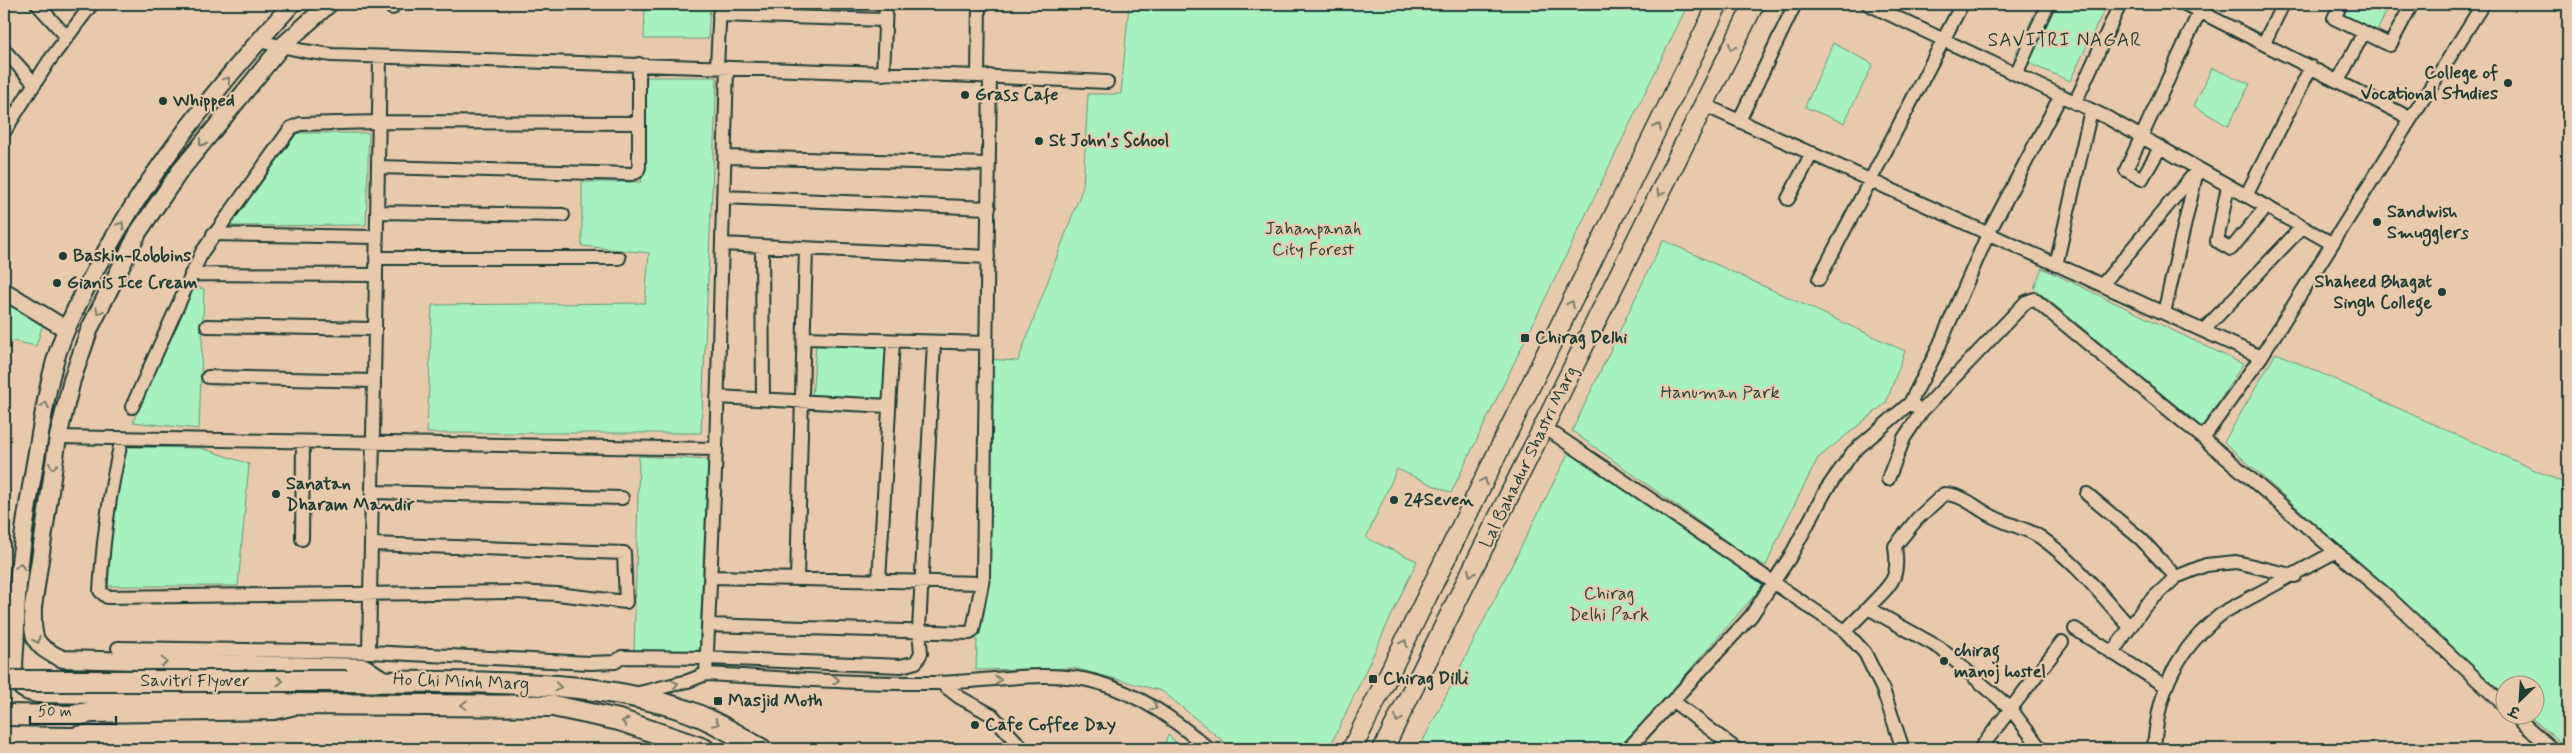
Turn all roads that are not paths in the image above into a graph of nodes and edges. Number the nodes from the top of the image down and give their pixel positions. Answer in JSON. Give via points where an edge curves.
{"nodes":[{"id":1,"x":36,"y":4,"type":"edge"},
{"id":2,"x":92,"y":4,"type":"edge"},
{"id":3,"x":292,"y":4,"type":"edge"},
{"id":4,"x":329,"y":4,"type":"edge"},
{"id":5,"x":886,"y":4,"type":"edge"},
{"id":6,"x":979,"y":4,"type":"edge"},
{"id":7,"x":1718,"y":4,"type":"edge"},
{"id":8,"x":1754,"y":4,"type":"edge"},
{"id":9,"x":1794,"y":4,"type":"edge"},
{"id":10,"x":1868,"y":4,"type":"edge"},
{"id":11,"x":1962,"y":4,"type":"edge"},
{"id":12,"x":2048,"y":4,"type":"edge"},
{"id":13,"x":2120,"y":4,"type":"edge"},
{"id":14,"x":2185,"y":4,"type":"edge"},
{"id":15,"x":2284,"y":4,"type":"edge"},
{"id":16,"x":2342,"y":4,"type":"edge"},
{"id":17,"x":2412,"y":4,"type":"edge"},
{"id":18,"x":2483,"y":4,"type":"edge"},
{"id":19,"x":2201,"y":7,"type":"edge"},
{"id":20,"x":719,"y":9,"type":"edge"},
{"id":21,"x":885,"y":20,"type":"junction"},
{"id":22,"x":2364,"y":32,"type":"junction"},
{"id":23,"x":66,"y":36,"type":"junction"},
{"id":24,"x":258,"y":41,"type":"junction"},
{"id":25,"x":1945,"y":41,"type":"junction"},
{"id":26,"x":2264,"y":44,"type":"junction"},
{"id":27,"x":281,"y":47,"type":"junction"},
{"id":28,"x":4,"y":50,"type":"edge"},
{"id":29,"x":380,"y":57,"type":"junction"},
{"id":30,"x":639,"y":64,"type":"junction"},
{"id":31,"x":722,"y":67,"type":"junction"},
{"id":32,"x":2311,"y":67,"type":"junction"},
{"id":33,"x":883,"y":74,"type":"junction"},
{"id":34,"x":2016,"y":74,"type":"junction"},
{"id":35,"x":984,"y":76,"type":"junction"},
{"id":36,"x":2338,"y":81,"type":"junction"},
{"id":37,"x":1107,"y":82,"type":"dead end"},
{"id":38,"x":35,"y":84,"type":"junction"},
{"id":39,"x":2061,"y":95,"type":"junction"},
{"id":40,"x":2075,"y":102,"type":"junction"},
{"id":41,"x":1704,"y":105,"type":"junction"},
{"id":42,"x":2091,"y":110,"type":"junction"},
{"id":43,"x":2410,"y":118,"type":"junction"},
{"id":44,"x":1739,"y":120,"type":"junction"},
{"id":45,"x":378,"y":122,"type":"junction"},
{"id":46,"x":639,"y":123,"type":"junction"},
{"id":47,"x":4,"y":131,"type":"edge"},
{"id":48,"x":2140,"y":136,"type":"junction"},
{"id":49,"x":2160,"y":148,"type":"junction"},
{"id":50,"x":1812,"y":153,"type":"junction"},
{"id":51,"x":725,"y":157,"type":"junction"},
{"id":52,"x":989,"y":164,"type":"junction"},
{"id":53,"x":378,"y":167,"type":"junction"},
{"id":54,"x":2198,"y":169,"type":"junction"},
{"id":55,"x":1872,"y":180,"type":"junction"},
{"id":56,"x":2228,"y":186,"type":"junction"},
{"id":57,"x":2246,"y":196,"type":"junction"},
{"id":58,"x":724,"y":198,"type":"junction"},
{"id":59,"x":1788,"y":199,"type":"dead end"},
{"id":60,"x":2266,"y":207,"type":"junction"},
{"id":61,"x":989,"y":208,"type":"junction"},
{"id":62,"x":377,"y":212,"type":"junction"},
{"id":63,"x":563,"y":215,"type":"dead end"},
{"id":64,"x":2302,"y":227,"type":"junction"},
{"id":65,"x":213,"y":234,"type":"junction"},
{"id":66,"x":1988,"y":234,"type":"junction"},
{"id":67,"x":376,"y":237,"type":"junction"},
{"id":68,"x":722,"y":244,"type":"junction"},
{"id":69,"x":2331,"y":244,"type":"junction"},
{"id":70,"x":762,"y":247,"type":"junction"},
{"id":71,"x":806,"y":249,"type":"junction"},
{"id":72,"x":988,"y":257,"type":"junction"},
{"id":73,"x":376,"y":258,"type":"junction"},
{"id":74,"x":619,"y":258,"type":"dead end"},
{"id":75,"x":2056,"y":265,"type":"junction"},
{"id":76,"x":191,"y":274,"type":"junction"},
{"id":77,"x":376,"y":275,"type":"junction"},
{"id":78,"x":1819,"y":280,"type":"dead end"},
{"id":79,"x":2102,"y":285,"type":"junction"},
{"id":80,"x":4,"y":291,"type":"edge"},
{"id":81,"x":2164,"y":313,"type":"junction"},
{"id":82,"x":207,"y":326,"type":"dead end"},
{"id":83,"x":66,"y":329,"type":"junction"},
{"id":84,"x":375,"y":329,"type":"junction"},
{"id":85,"x":2203,"y":331,"type":"junction"},
{"id":86,"x":804,"y":338,"type":"junction"},
{"id":87,"x":893,"y":341,"type":"junction"},
{"id":88,"x":934,"y":343,"type":"junction"},
{"id":89,"x":986,"y":343,"type":"junction"},
{"id":90,"x":2261,"y":357,"type":"junction"},
{"id":91,"x":208,"y":377,"type":"dead end"},
{"id":92,"x":374,"y":381,"type":"junction"},
{"id":93,"x":717,"y":397,"type":"junction"},
{"id":94,"x":764,"y":400,"type":"junction"},
{"id":95,"x":802,"y":402,"type":"junction"},
{"id":96,"x":1910,"y":403,"type":"junction"},
{"id":97,"x":889,"y":406,"type":"junction"},
{"id":98,"x":132,"y":407,"type":"dead end"},
{"id":99,"x":1922,"y":411,"type":"junction"},
{"id":100,"x":1544,"y":427,"type":"junction"},
{"id":101,"x":58,"y":437,"type":"junction"},
{"id":102,"x":122,"y":438,"type":"junction"},
{"id":103,"x":2203,"y":438,"type":"junction"},
{"id":104,"x":303,"y":443,"type":"junction"},
{"id":105,"x":373,"y":444,"type":"junction"},
{"id":106,"x":716,"y":449,"type":"junction"},
{"id":107,"x":1888,"y":479,"type":"dead end"},
{"id":108,"x":372,"y":492,"type":"junction"},
{"id":109,"x":2087,"y":494,"type":"dead end"},
{"id":110,"x":622,"y":498,"type":"dead end"},
{"id":111,"x":302,"y":539,"type":"dead end"},
{"id":112,"x":371,"y":544,"type":"junction"},
{"id":113,"x":2335,"y":552,"type":"junction"},
{"id":114,"x":2295,"y":576,"type":"junction"},
{"id":115,"x":710,"y":577,"type":"junction"},
{"id":116,"x":2176,"y":577,"type":"junction"},
{"id":117,"x":798,"y":579,"type":"junction"},
{"id":118,"x":879,"y":581,"type":"junction"},
{"id":119,"x":922,"y":582,"type":"junction"},
{"id":120,"x":982,"y":582,"type":"junction"},
{"id":121,"x":1774,"y":582,"type":"junction"},
{"id":122,"x":370,"y":592,"type":"junction"},
{"id":123,"x":1868,"y":608,"type":"junction"},
{"id":124,"x":708,"y":625,"type":"junction"},
{"id":125,"x":2129,"y":626,"type":"junction"},
{"id":126,"x":2075,"y":629,"type":"dead end"},
{"id":127,"x":919,"y":630,"type":"junction"},
{"id":128,"x":1845,"y":631,"type":"junction"},
{"id":129,"x":2062,"y":642,"type":"dead end"},
{"id":130,"x":118,"y":648,"type":"dead end"},
{"id":131,"x":15,"y":650,"type":"junction"},
{"id":132,"x":369,"y":652,"type":"junction"},
{"id":133,"x":2112,"y":653,"type":"junction"},
{"id":134,"x":707,"y":658,"type":"junction"},
{"id":135,"x":4,"y":662,"type":"edge"},
{"id":136,"x":137,"y":662,"type":"junction"},
{"id":137,"x":706,"y":674,"type":"junction"},
{"id":138,"x":4,"y":681,"type":"edge"},
{"id":139,"x":387,"y":682,"type":"junction"},
{"id":140,"x":941,"y":683,"type":"junction"},
{"id":141,"x":2164,"y":686,"type":"junction"},
{"id":142,"x":627,"y":695,"type":"junction"},
{"id":143,"x":134,"y":696,"type":"junction"},
{"id":144,"x":2494,"y":697,"type":"edge"},
{"id":145,"x":1673,"y":701,"type":"junction"},
{"id":146,"x":295,"y":704,"type":"junction"},
{"id":147,"x":2010,"y":708,"type":"junction"},
{"id":148,"x":4,"y":715,"type":"edge"},
{"id":149,"x":2524,"y":726,"type":"edge"},
{"id":150,"x":2544,"y":747,"type":"edge"},
{"id":151,"x":704,"y":749,"type":"edge"},
{"id":152,"x":761,"y":749,"type":"edge"},
{"id":153,"x":1023,"y":749,"type":"edge"},
{"id":154,"x":1208,"y":749,"type":"edge"},
{"id":155,"x":1352,"y":749,"type":"edge"},
{"id":156,"x":1383,"y":749,"type":"edge"},
{"id":157,"x":1628,"y":749,"type":"edge"},
{"id":158,"x":1736,"y":749,"type":"edge"},
{"id":159,"x":1903,"y":749,"type":"edge"},
{"id":160,"x":1980,"y":749,"type":"edge"},
{"id":161,"x":2041,"y":749,"type":"edge"},
{"id":162,"x":2154,"y":749,"type":"edge"}],
"edges":[{"from":1,"to":23,"type":"street"},
{"from":2,"to":23,"type":"street"},
{"from":3,"to":24,"type":"street"},
{"from":4,"to":27,"type":"street"},
{"from":5,"to":21,"type":"street"},
{"from":6,"to":35,"type":"street"},
{"from":155,"to":7,"type":"main road","name":"Lal Bahadur Shastri Marg","one_way":true},
{"from":8,"to":41,"type":"main road","name":"Lal Bahadur Shastri Marg","one_way":true},
{"from":9,"to":44,"type":"street"},
{"from":10,"to":25,"type":"street"},
{"from":11,"to":25,"type":"street"},
{"from":12,"to":34,"type":"street"},
{"from":13,"to":40,"type":"street"},
{"from":14,"to":19,"type":"street"},
{"from":15,"to":26,"type":"street"},
{"from":16,"to":22,"type":"street","via":[[2334,18]]},
{"from":17,"to":22,"type":"street","via":[[2390,46]]},
{"from":18,"to":43,"type":"street"},
{"from":19,"to":26,"type":"street"},
{"from":19,"to":48,"type":"street"},
{"from":20,"to":21,"type":"street"},
{"from":20,"to":31,"type":"street"},
{"from":21,"to":33,"type":"street"},
{"from":22,"to":36,"type":"street"},
{"from":23,"to":38,"type":"street"},
{"from":24,"to":27,"type":"street"},
{"from":83,"to":24,"type":"street","one_way":true,"via":[[108,246],[154,173]]},
{"from":25,"to":34,"type":"street"},
{"from":25,"to":55,"type":"street"},
{"from":26,"to":32,"type":"street"},
{"from":27,"to":29,"type":"street","via":[[332,55]]},
{"from":27,"to":101,"type":"street","one_way":true,"via":[[197,150],[139,231],[90,328],[72,380]]},
{"from":28,"to":38,"type":"street"},
{"from":29,"to":30,"type":"street"},
{"from":29,"to":45,"type":"street"},
{"from":30,"to":31,"type":"street"},
{"from":30,"to":46,"type":"street"},
{"from":31,"to":33,"type":"street"},
{"from":31,"to":51,"type":"street"},
{"from":32,"to":36,"type":"street"},
{"from":32,"to":57,"type":"street"},
{"from":33,"to":35,"type":"street"},
{"from":34,"to":39,"type":"street"},
{"from":35,"to":37,"type":"street"},
{"from":35,"to":52,"type":"street"},
{"from":36,"to":43,"type":"street"},
{"from":38,"to":47,"type":"street"},
{"from":39,"to":40,"type":"street"},
{"from":39,"to":66,"type":"street"},
{"from":40,"to":42,"type":"street"},
{"from":41,"to":44,"type":"street"},
{"from":41,"to":100,"type":"main road","name":"Lal Bahadur Shastri Marg","one_way":true},
{"from":42,"to":48,"type":"street"},
{"from":42,"to":75,"type":"street"},
{"from":43,"to":69,"type":"street"},
{"from":44,"to":50,"type":"street"},
{"from":45,"to":46,"type":"street"},
{"from":45,"to":53,"type":"street"},
{"from":45,"to":65,"type":"street","via":[[300,124],[291,128]]},
{"from":46,"to":53,"type":"street","via":[[639,167],[631,174]]},
{"from":48,"to":49,"type":"street"},
{"from":48,"to":49,"type":"street","via":[[2126,170],[2142,180]]},
{"from":49,"to":54,"type":"street"},
{"from":50,"to":55,"type":"street"},
{"from":50,"to":59,"type":"street"},
{"from":51,"to":52,"type":"street"},
{"from":51,"to":58,"type":"street"},
{"from":52,"to":61,"type":"street"},
{"from":53,"to":62,"type":"street"},
{"from":54,"to":56,"type":"street"},
{"from":54,"to":79,"type":"street"},
{"from":54,"to":81,"type":"street"},
{"from":55,"to":66,"type":"street"},
{"from":55,"to":78,"type":"street"},
{"from":56,"to":57,"type":"street"},
{"from":56,"to":60,"type":"street","via":[[2218,241],[2231,248]]},
{"from":57,"to":60,"type":"street"},
{"from":58,"to":61,"type":"street"},
{"from":58,"to":68,"type":"street"},
{"from":60,"to":64,"type":"street"},
{"from":61,"to":72,"type":"street"},
{"from":62,"to":63,"type":"street"},
{"from":62,"to":67,"type":"street"},
{"from":64,"to":69,"type":"street"},
{"from":64,"to":85,"type":"street"},
{"from":65,"to":67,"type":"street"},
{"from":65,"to":76,"type":"street"},
{"from":66,"to":75,"type":"street"},
{"from":66,"to":96,"type":"street","via":[[1936,353]]},
{"from":67,"to":73,"type":"street"},
{"from":68,"to":70,"type":"street"},
{"from":68,"to":93,"type":"street"},
{"from":69,"to":90,"type":"street"},
{"from":70,"to":71,"type":"street"},
{"from":70,"to":94,"type":"street"},
{"from":71,"to":72,"type":"street"},
{"from":71,"to":86,"type":"street"},
{"from":72,"to":89,"type":"street"},
{"from":73,"to":74,"type":"street"},
{"from":73,"to":77,"type":"street"},
{"from":75,"to":79,"type":"street"},
{"from":76,"to":77,"type":"street"},
{"from":76,"to":98,"type":"street"},
{"from":77,"to":84,"type":"street"},
{"from":79,"to":81,"type":"street"},
{"from":80,"to":83,"type":"street"},
{"from":81,"to":85,"type":"street"},
{"from":82,"to":84,"type":"street"},
{"from":131,"to":83,"type":"street","one_way":true,"via":[[24,523],[51,374]]},
{"from":84,"to":92,"type":"street"},
{"from":85,"to":90,"type":"street"},
{"from":86,"to":87,"type":"street"},
{"from":86,"to":95,"type":"street"},
{"from":87,"to":88,"type":"street"},
{"from":87,"to":97,"type":"street"},
{"from":88,"to":89,"type":"street"},
{"from":88,"to":119,"type":"street"},
{"from":89,"to":120,"type":"street"},
{"from":90,"to":103,"type":"street"},
{"from":91,"to":92,"type":"street"},
{"from":92,"to":105,"type":"street"},
{"from":93,"to":94,"type":"street"},
{"from":93,"to":106,"type":"street"},
{"from":94,"to":95,"type":"street"},
{"from":95,"to":97,"type":"street"},
{"from":95,"to":117,"type":"street"},
{"from":96,"to":99,"type":"street"},
{"from":96,"to":121,"type":"street","via":[[1853,452],[1826,490]]},
{"from":97,"to":118,"type":"street"},
{"from":99,"to":103,"type":"street","via":[[2026,302],[2034,299]]},
{"from":99,"to":107,"type":"street","via":[[1904,438]]},
{"from":100,"to":121,"type":"street"},
{"from":100,"to":156,"type":"main road","name":"Lal Bahadur Shastri Marg","one_way":true},
{"from":101,"to":102,"type":"street"},
{"from":101,"to":136,"type":"street","name":"Ho Chi Minh Marg","one_way":true,"via":[[32,632],[42,650],[63,659]]},
{"from":102,"to":104,"type":"street"},
{"from":102,"to":122,"type":"street","via":[[105,519],[100,591],[103,595]]},
{"from":103,"to":113,"type":"street"},
{"from":104,"to":105,"type":"street"},
{"from":104,"to":111,"type":"street"},
{"from":105,"to":106,"type":"street"},
{"from":105,"to":108,"type":"street"},
{"from":106,"to":115,"type":"street"},
{"from":108,"to":110,"type":"street"},
{"from":108,"to":112,"type":"street"},
{"from":109,"to":116,"type":"street","via":[[2141,539]]},
{"from":112,"to":122,"type":"street"},
{"from":112,"to":122,"type":"street","via":[[624,553],[626,602],[514,592]]},
{"from":113,"to":114,"type":"street"},
{"from":113,"to":144,"type":"street"},
{"from":114,"to":116,"type":"street","via":[[2236,562],[2206,565]]},
{"from":114,"to":141,"type":"street","via":[[2224,612],[2208,624],[2175,664]]},
{"from":115,"to":117,"type":"street"},
{"from":115,"to":124,"type":"street"},
{"from":116,"to":125,"type":"street"},
{"from":117,"to":118,"type":"street"},
{"from":118,"to":119,"type":"street"},
{"from":119,"to":120,"type":"street"},
{"from":119,"to":127,"type":"street"},
{"from":120,"to":127,"type":"street","via":[[972,632]]},
{"from":121,"to":128,"type":"street"},
{"from":121,"to":145,"type":"street","via":[[1751,616]]},
{"from":122,"to":132,"type":"street"},
{"from":123,"to":125,"type":"street","via":[[1894,578],[1898,568],[1895,546],[1929,506],[1944,494],[1949,494],[2039,537],[2080,571]]},
{"from":123,"to":128,"type":"street"},
{"from":123,"to":147,"type":"street","via":[[1940,648]]},
{"from":124,"to":127,"type":"street"},
{"from":124,"to":134,"type":"street"},
{"from":125,"to":133,"type":"street"},
{"from":126,"to":133,"type":"street"},
{"from":127,"to":134,"type":"street","via":[[922,653],[916,662],[901,666]]},
{"from":128,"to":159,"type":"street","via":[[1865,653],[1883,690]]},
{"from":129,"to":147,"type":"street"},
{"from":130,"to":132,"type":"street"},
{"from":131,"to":135,"type":"street"},
{"from":131,"to":143,"type":"street","name":"Ho Chi Minh Marg","via":[[13,672],[25,690],[38,694]]},
{"from":132,"to":134,"type":"street","via":[[590,663],[615,662],[622,657]]},
{"from":133,"to":141,"type":"street"},
{"from":134,"to":137,"type":"street"},
{"from":136,"to":139,"type":"street","name":"Ho Chi Minh Marg","one_way":true,"via":[[364,668]]},
{"from":136,"to":143,"type":"street","via":[[123,667],[119,674],[121,688]]},
{"from":137,"to":140,"type":"street","one_way":true},
{"from":142,"to":137,"type":"street","one_way":true},
{"from":138,"to":139,"type":"main road","name":"Savitri Flyover","one_way":true,"bridge":true},
{"from":139,"to":142,"type":"main road","name":"Ho Chi Minh Marg","one_way":true,"via":[[546,686]]},
{"from":140,"to":153,"type":"street","via":[[992,715]]},
{"from":140,"to":154,"type":"street","one_way":true,"via":[[1043,677],[1093,682],[1134,695],[1176,721]]},
{"from":141,"to":162,"type":"street"},
{"from":142,"to":152,"type":"main road","name":"Ho Chi Minh Marg","one_way":true,"via":[[691,712]]},
{"from":143,"to":146,"type":"street","name":"Ho Chi Minh Marg","via":[[273,698]]},
{"from":145,"to":157,"type":"street"},
{"from":145,"to":158,"type":"street"},
{"from":146,"to":148,"type":"main road","name":"Ho Chi Minh Marg","via":[[274,709]]},
{"from":151,"to":146,"type":"main road","name":"Ho Chi Minh Marg","one_way":true,"via":[[619,720],[553,706]]},
{"from":147,"to":160,"type":"street"},
{"from":147,"to":161,"type":"street"},
{"from":149,"to":150,"type":"street"}]}
